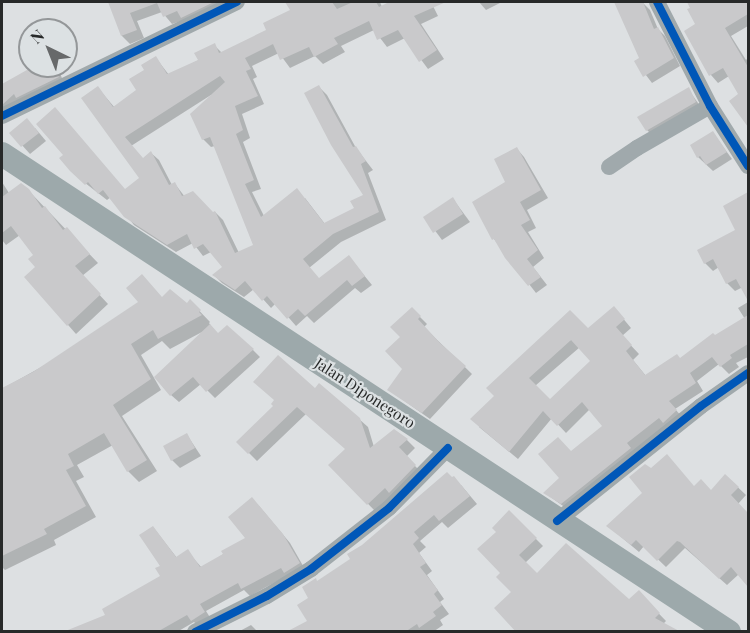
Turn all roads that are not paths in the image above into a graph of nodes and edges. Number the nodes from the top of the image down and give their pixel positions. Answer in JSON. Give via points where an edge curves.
{"nodes":[{"id":1,"x":237,"y":2,"type":"edge"},
{"id":2,"x":657,"y":2,"type":"edge"},
{"id":3,"x":710,"y":106,"type":"junction"},
{"id":4,"x":2,"y":116,"type":"edge"},
{"id":5,"x":744,"y":145,"type":"edge"},
{"id":6,"x":2,"y":154,"type":"edge"},
{"id":7,"x":748,"y":166,"type":"edge"},
{"id":8,"x":609,"y":167,"type":"dead end"},
{"id":9,"x":748,"y":373,"type":"edge"},
{"id":10,"x":448,"y":448,"type":"junction"},
{"id":11,"x":557,"y":521,"type":"junction"},
{"id":12,"x":195,"y":632,"type":"edge"},
{"id":13,"x":729,"y":632,"type":"edge"}],
"edges":[{"from":1,"to":4,"type":"street"},
{"from":2,"to":3,"type":"street"},
{"from":3,"to":5,"type":"street"},
{"from":3,"to":8,"type":"street"},
{"from":5,"to":7,"type":"street"},
{"from":6,"to":10,"type":"main road","name":"Jalan Diponegoro"},
{"from":9,"to":11,"type":"street"},
{"from":10,"to":11,"type":"main road","name":"Jalan Diponegoro"},
{"from":10,"to":12,"type":"street","via":[[388,508],[311,569]]},
{"from":11,"to":13,"type":"main road","name":"Jalan Diponegoro"}]}
